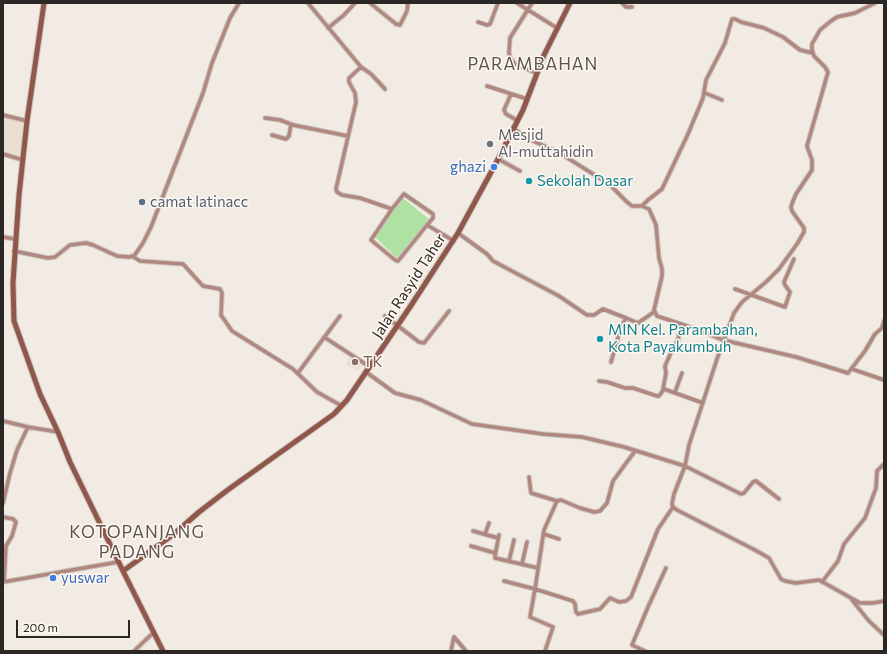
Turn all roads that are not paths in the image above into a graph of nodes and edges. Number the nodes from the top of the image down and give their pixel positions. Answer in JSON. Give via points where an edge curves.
{"nodes":[{"id":1,"x":44,"y":3,"type":"edge"},
{"id":2,"x":239,"y":3,"type":"edge"},
{"id":3,"x":308,"y":3,"type":"edge"},
{"id":4,"x":355,"y":3,"type":"edge"},
{"id":5,"x":370,"y":3,"type":"edge"},
{"id":6,"x":408,"y":3,"type":"edge"},
{"id":7,"x":498,"y":3,"type":"edge"},
{"id":8,"x":517,"y":3,"type":"edge"},
{"id":9,"x":532,"y":3,"type":"edge"},
{"id":10,"x":570,"y":3,"type":"edge"},
{"id":11,"x":622,"y":3,"type":"edge"},
{"id":12,"x":875,"y":3,"type":"edge"},
{"id":13,"x":523,"y":4,"type":"edge"},
{"id":14,"x":632,"y":7,"type":"dead end"},
{"id":15,"x":528,"y":10,"type":"junction"},
{"id":16,"x":478,"y":22,"type":"dead end"},
{"id":17,"x":328,"y":28,"type":"junction"},
{"id":18,"x":556,"y":28,"type":"junction"},
{"id":19,"x":813,"y":53,"type":"junction"},
{"id":20,"x":361,"y":67,"type":"junction"},
{"id":21,"x":536,"y":73,"type":"junction"},
{"id":22,"x":487,"y":86,"type":"dead end"},
{"id":23,"x":385,"y":89,"type":"dead end"},
{"id":24,"x":705,"y":93,"type":"junction"},
{"id":25,"x":511,"y":94,"type":"junction"},
{"id":26,"x":527,"y":98,"type":"junction"},
{"id":27,"x":722,"y":100,"type":"dead end"},
{"id":28,"x":3,"y":115,"type":"edge"},
{"id":29,"x":265,"y":118,"type":"dead end"},
{"id":30,"x":27,"y":121,"type":"junction"},
{"id":31,"x":518,"y":121,"type":"junction"},
{"id":32,"x":291,"y":124,"type":"junction"},
{"id":33,"x":514,"y":129,"type":"junction"},
{"id":34,"x":272,"y":135,"type":"dead end"},
{"id":35,"x":348,"y":136,"type":"junction"},
{"id":36,"x":3,"y":154,"type":"edge"},
{"id":37,"x":498,"y":159,"type":"junction"},
{"id":38,"x":23,"y":160,"type":"junction"},
{"id":39,"x":520,"y":171,"type":"dead end"},
{"id":40,"x":642,"y":206,"type":"junction"},
{"id":41,"x":392,"y":209,"type":"junction"},
{"id":42,"x":427,"y":225,"type":"junction"},
{"id":43,"x":458,"y":233,"type":"junction"},
{"id":44,"x":3,"y":237,"type":"edge"},
{"id":45,"x":15,"y":239,"type":"junction"},
{"id":46,"x":454,"y":241,"type":"junction"},
{"id":47,"x":14,"y":251,"type":"junction"},
{"id":48,"x":132,"y":256,"type":"junction"},
{"id":49,"x":794,"y":259,"type":"dead end"},
{"id":50,"x":735,"y":290,"type":"dead end"},
{"id":51,"x":752,"y":295,"type":"junction"},
{"id":52,"x":449,"y":311,"type":"dead end"},
{"id":53,"x":654,"y":312,"type":"junction"},
{"id":54,"x":340,"y":316,"type":"dead end"},
{"id":55,"x":385,"y":316,"type":"dead end"},
{"id":56,"x":626,"y":318,"type":"junction"},
{"id":57,"x":884,"y":321,"type":"edge"},
{"id":58,"x":681,"y":324,"type":"junction"},
{"id":59,"x":398,"y":325,"type":"junction"},
{"id":60,"x":324,"y":337,"type":"junction"},
{"id":61,"x":723,"y":340,"type":"junction"},
{"id":62,"x":611,"y":362,"type":"dead end"},
{"id":63,"x":370,"y":367,"type":"junction"},
{"id":64,"x":852,"y":369,"type":"junction"},
{"id":65,"x":366,"y":372,"type":"junction"},
{"id":66,"x":682,"y":372,"type":"dead end"},
{"id":67,"x":298,"y":373,"type":"junction"},
{"id":68,"x":884,"y":380,"type":"edge"},
{"id":69,"x":599,"y":381,"type":"dead end"},
{"id":70,"x":663,"y":389,"type":"junction"},
{"id":71,"x":675,"y":392,"type":"junction"},
{"id":72,"x":703,"y":403,"type":"junction"},
{"id":73,"x":342,"y":406,"type":"junction"},
{"id":74,"x":3,"y":421,"type":"edge"},
{"id":75,"x":28,"y":427,"type":"junction"},
{"id":76,"x":58,"y":432,"type":"junction"},
{"id":77,"x":635,"y":451,"type":"junction"},
{"id":78,"x":884,"y":464,"type":"edge"},
{"id":79,"x":685,"y":466,"type":"junction"},
{"id":80,"x":529,"y":477,"type":"dead end"},
{"id":81,"x":779,"y":499,"type":"dead end"},
{"id":82,"x":557,"y":501,"type":"junction"},
{"id":83,"x":3,"y":503,"type":"edge"},
{"id":84,"x":673,"y":507,"type":"junction"},
{"id":85,"x":3,"y":516,"type":"edge"},
{"id":86,"x":489,"y":523,"type":"dead end"},
{"id":87,"x":473,"y":531,"type":"dead end"},
{"id":88,"x":485,"y":534,"type":"junction"},
{"id":89,"x":544,"y":534,"type":"junction"},
{"id":90,"x":559,"y":539,"type":"dead end"},
{"id":91,"x":514,"y":540,"type":"dead end"},
{"id":92,"x":527,"y":542,"type":"dead end"},
{"id":93,"x":471,"y":546,"type":"dead end"},
{"id":94,"x":495,"y":553,"type":"junction"},
{"id":95,"x":118,"y":562,"type":"junction"},
{"id":96,"x":509,"y":562,"type":"junction"},
{"id":97,"x":522,"y":564,"type":"junction"},
{"id":98,"x":538,"y":568,"type":"junction"},
{"id":99,"x":666,"y":568,"type":"dead end"},
{"id":100,"x":123,"y":572,"type":"junction"},
{"id":101,"x":504,"y":581,"type":"dead end"},
{"id":102,"x":4,"y":582,"type":"edge"},
{"id":103,"x":822,"y":582,"type":"junction"},
{"id":104,"x":535,"y":589,"type":"junction"},
{"id":105,"x":851,"y":599,"type":"junction"},
{"id":106,"x":884,"y":601,"type":"edge"},
{"id":107,"x":154,"y":632,"type":"junction"},
{"id":108,"x":884,"y":635,"type":"edge"},
{"id":109,"x":134,"y":651,"type":"edge"},
{"id":110,"x":163,"y":651,"type":"edge"},
{"id":111,"x":451,"y":651,"type":"edge"},
{"id":112,"x":466,"y":651,"type":"edge"},
{"id":113,"x":545,"y":651,"type":"edge"},
{"id":114,"x":645,"y":651,"type":"edge"}],
"edges":[{"from":1,"to":30,"type":"street"},
{"from":2,"to":48,"type":"street","via":[[230,18],[212,63],[203,93],[151,227],[143,244]]},
{"from":3,"to":17,"type":"street"},
{"from":4,"to":17,"type":"street"},
{"from":5,"to":6,"type":"street","via":[[398,25],[407,11]]},
{"from":7,"to":16,"type":"street","via":[[490,24]]},
{"from":8,"to":13,"type":"street"},
{"from":9,"to":15,"type":"street"},
{"from":10,"to":18,"type":"street","name":"Jalan Rasyid Taher"},
{"from":11,"to":14,"type":"street","via":[[626,7]]},
{"from":12,"to":19,"type":"street","via":[[855,13],[837,17],[820,30],[812,44]]},
{"from":13,"to":15,"type":"street"},
{"from":15,"to":18,"type":"street"},
{"from":15,"to":21,"type":"street","via":[[510,38],[509,52],[515,64]]},
{"from":17,"to":20,"type":"street"},
{"from":18,"to":21,"type":"street","name":"Jalan Rasyid Taher"},
{"from":19,"to":24,"type":"street","via":[[804,52],[771,31],[733,19],[725,43],[706,80]]},
{"from":19,"to":51,"type":"street","via":[[828,72],[807,146],[812,160],[812,170],[791,206],[804,232],[780,269]]},
{"from":20,"to":23,"type":"street"},
{"from":20,"to":35,"type":"street","via":[[349,78],[356,99]]},
{"from":21,"to":26,"type":"street","name":"Jalan Rasyid Taher"},
{"from":22,"to":25,"type":"street"},
{"from":24,"to":27,"type":"street"},
{"from":24,"to":40,"type":"street","via":[[662,189]]},
{"from":25,"to":26,"type":"street"},
{"from":25,"to":31,"type":"street","via":[[504,110]]},
{"from":26,"to":31,"type":"street","name":"Jalan Rasyid Taher"},
{"from":28,"to":30,"type":"street"},
{"from":29,"to":32,"type":"street"},
{"from":30,"to":38,"type":"street"},
{"from":31,"to":33,"type":"street","name":"Jalan Rasyid Taher"},
{"from":32,"to":34,"type":"street","via":[[286,139]]},
{"from":32,"to":35,"type":"street"},
{"from":33,"to":37,"type":"street","name":"Jalan Rasyid Taher"},
{"from":33,"to":40,"type":"street","via":[[558,152],[609,184],[632,206]]},
{"from":35,"to":41,"type":"street","via":[[336,186],[337,192]]},
{"from":36,"to":38,"type":"street"},
{"from":37,"to":39,"type":"street"},
{"from":37,"to":43,"type":"street","name":"Jalan Rasyid Taher"},
{"from":38,"to":45,"type":"street"},
{"from":40,"to":53,"type":"street","via":[[649,209],[654,218],[662,269]]},
{"from":41,"to":42,"type":"street","via":[[403,194],[406,194],[433,214]]},
{"from":41,"to":42,"type":"street","via":[[371,240],[396,260],[400,260]]},
{"from":42,"to":46,"type":"street"},
{"from":43,"to":46,"type":"street","name":"Jalan Rasyid Taher"},
{"from":43,"to":56,"type":"street","via":[[493,261],[556,294],[587,315],[594,315],[603,309]]},
{"from":44,"to":45,"type":"street"},
{"from":45,"to":47,"type":"street"},
{"from":46,"to":59,"type":"street","name":"Jalan Rasyid Taher"},
{"from":47,"to":48,"type":"street","via":[[48,258],[55,257],[70,245],[86,243],[117,256]]},
{"from":47,"to":76,"type":"street","via":[[14,321],[38,388]]},
{"from":48,"to":67,"type":"street","via":[[140,261],[184,264],[203,286],[222,292],[221,315],[232,331]]},
{"from":49,"to":51,"type":"street","via":[[784,282],[790,292],[784,307]]},
{"from":50,"to":51,"type":"street"},
{"from":51,"to":61,"type":"street","via":[[737,307]]},
{"from":52,"to":59,"type":"street","via":[[424,344]]},
{"from":53,"to":56,"type":"street","via":[[638,323]]},
{"from":53,"to":58,"type":"street","via":[[657,316]]},
{"from":54,"to":60,"type":"street"},
{"from":55,"to":59,"type":"street"},
{"from":56,"to":62,"type":"street"},
{"from":57,"to":64,"type":"street","via":[[882,328],[875,334]]},
{"from":58,"to":61,"type":"street"},
{"from":58,"to":70,"type":"street","via":[[678,340],[665,366]]},
{"from":59,"to":63,"type":"street","name":"Jalan Rasyid Taher"},
{"from":60,"to":63,"type":"street"},
{"from":60,"to":67,"type":"street"},
{"from":61,"to":64,"type":"street","via":[[796,357],[846,373]]},
{"from":61,"to":72,"type":"street"},
{"from":63,"to":65,"type":"street","name":"Jalan Rasyid Taher"},
{"from":64,"to":68,"type":"street"},
{"from":65,"to":73,"type":"street","name":"Jalan Rasyid Taher"},
{"from":65,"to":77,"type":"street","via":[[393,392],[421,400],[472,424],[582,437]]},
{"from":66,"to":71,"type":"street"},
{"from":67,"to":73,"type":"street","via":[[317,392]]},
{"from":69,"to":70,"type":"street","via":[[658,396]]},
{"from":70,"to":71,"type":"street"},
{"from":71,"to":72,"type":"street"},
{"from":72,"to":79,"type":"street"},
{"from":73,"to":100,"type":"street","name":"Jalan Rasyid Taher","via":[[229,489]]},
{"from":74,"to":75,"type":"street"},
{"from":75,"to":76,"type":"street"},
{"from":75,"to":83,"type":"street","via":[[17,450]]},
{"from":76,"to":95,"type":"street"},
{"from":77,"to":79,"type":"street"},
{"from":77,"to":82,"type":"street","via":[[613,482],[607,503],[600,511],[594,512],[561,500]]},
{"from":78,"to":103,"type":"street","via":[[877,471],[876,488],[865,518],[844,544],[838,561]]},
{"from":79,"to":81,"type":"street","via":[[741,494],[756,482]]},
{"from":79,"to":84,"type":"street","via":[[674,494]]},
{"from":80,"to":82,"type":"street","via":[[531,493]]},
{"from":82,"to":89,"type":"street"},
{"from":84,"to":103,"type":"street","via":[[768,558],[781,579],[796,583],[816,580]]},
{"from":84,"to":104,"type":"street","via":[[658,529],[633,593],[626,601],[619,602],[610,598],[600,609],[578,614],[573,600]]},
{"from":85,"to":102,"type":"street","via":[[16,521],[12,536],[6,545]]},
{"from":86,"to":88,"type":"street"},
{"from":87,"to":88,"type":"street"},
{"from":88,"to":94,"type":"street","via":[[499,536]]},
{"from":89,"to":90,"type":"street"},
{"from":89,"to":98,"type":"street"},
{"from":91,"to":96,"type":"street"},
{"from":92,"to":97,"type":"street"},
{"from":93,"to":94,"type":"street"},
{"from":94,"to":96,"type":"street","via":[[495,558]]},
{"from":95,"to":100,"type":"street"},
{"from":95,"to":102,"type":"street"},
{"from":96,"to":97,"type":"street"},
{"from":97,"to":98,"type":"street"},
{"from":98,"to":104,"type":"street"},
{"from":99,"to":114,"type":"street","via":[[632,645]]},
{"from":100,"to":107,"type":"street"},
{"from":101,"to":104,"type":"street"},
{"from":103,"to":105,"type":"street"},
{"from":104,"to":113,"type":"street","via":[[530,617],[553,627]]},
{"from":105,"to":106,"type":"street","via":[[860,603]]},
{"from":105,"to":108,"type":"street"},
{"from":107,"to":109,"type":"street"},
{"from":107,"to":110,"type":"street"},
{"from":111,"to":112,"type":"street","via":[[454,637]]}]}
